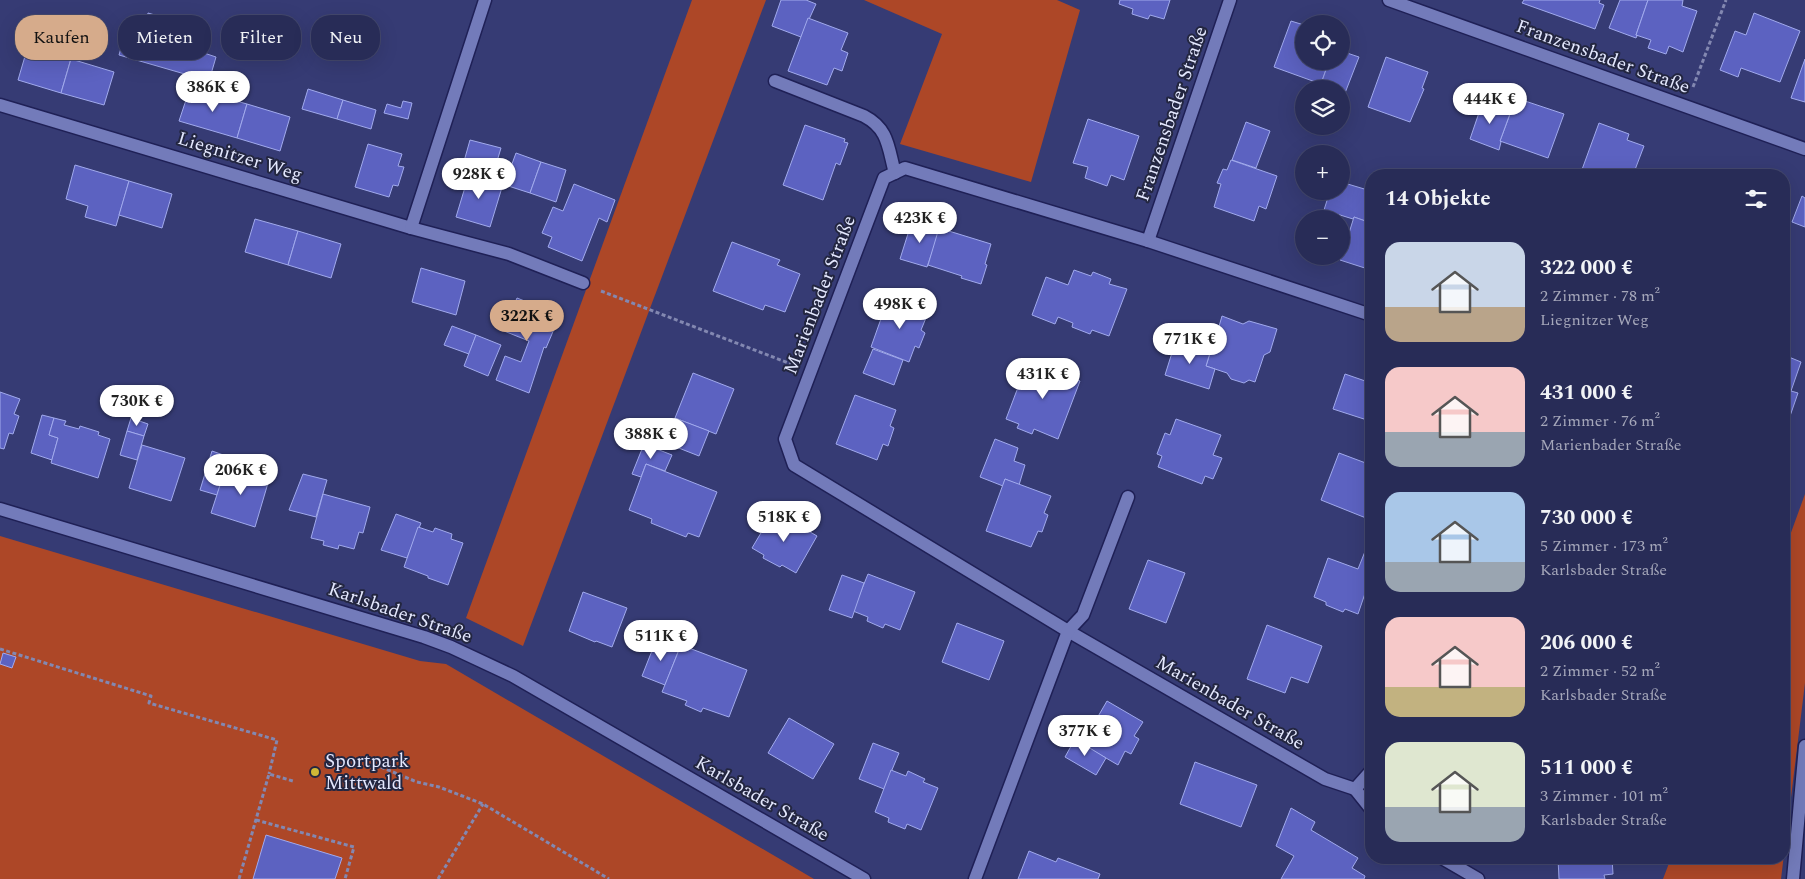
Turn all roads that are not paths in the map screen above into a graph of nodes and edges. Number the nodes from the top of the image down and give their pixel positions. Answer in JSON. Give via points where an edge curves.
{"nodes":[{"id":1,"x":484,"y":0,"type":"edge"},
{"id":2,"x":1230,"y":0,"type":"edge"},
{"id":3,"x":1389,"y":0,"type":"edge"},
{"id":4,"x":775,"y":81,"type":"dead end"},
{"id":5,"x":0,"y":105,"type":"edge"},
{"id":6,"x":1805,"y":148,"type":"edge"},
{"id":7,"x":895,"y":173,"type":"junction"},
{"id":8,"x":411,"y":228,"type":"junction"},
{"id":9,"x":1148,"y":241,"type":"junction"},
{"id":10,"x":583,"y":284,"type":"road end"},
{"id":11,"x":1365,"y":313,"type":"edge"},
{"id":12,"x":1128,"y":498,"type":"dead end"},
{"id":13,"x":0,"y":509,"type":"edge"},
{"id":14,"x":1068,"y":631,"type":"junction"},
{"id":15,"x":1805,"y":746,"type":"edge"},
{"id":16,"x":1365,"y":778,"type":"edge"},
{"id":17,"x":1355,"y":789,"type":"junction"},
{"id":18,"x":1365,"y":802,"type":"edge"},
{"id":19,"x":1452,"y":864,"type":"edge"},
{"id":20,"x":864,"y":879,"type":"edge"},
{"id":21,"x":975,"y":879,"type":"edge"},
{"id":22,"x":1478,"y":879,"type":"edge"},
{"id":23,"x":1793,"y":879,"type":"edge"}],
"edges":[{"from":1,"to":8,"type":"street"},
{"from":2,"to":9,"type":"street","name":"Franzensbader Straße"},
{"from":3,"to":6,"type":"street","name":"Franzensbader Straße"},
{"from":4,"to":7,"type":"street","via":[[876,122],[885,136]]},
{"from":5,"to":8,"type":"street","name":"Liegnitzer Weg"},
{"from":7,"to":9,"type":"street","via":[[905,168]]},
{"from":7,"to":14,"type":"street","name":"Marienbader Straße","via":[[884,178],[785,439],[794,465]]},
{"from":8,"to":10,"type":"street","name":"Liegnitzer Weg","via":[[509,254]]},
{"from":9,"to":11,"type":"street"},
{"from":12,"to":14,"type":"street","via":[[1082,615]]},
{"from":13,"to":20,"type":"street","name":"Karlsbader Straße","via":[[451,647],[513,676]]},
{"from":14,"to":17,"type":"street","name":"Marienbader Straße","via":[[1325,779]]},
{"from":14,"to":21,"type":"street"},
{"from":15,"to":23,"type":"street"},
{"from":16,"to":17,"type":"street"},
{"from":17,"to":18,"type":"street"},
{"from":19,"to":22,"type":"street"}]}
